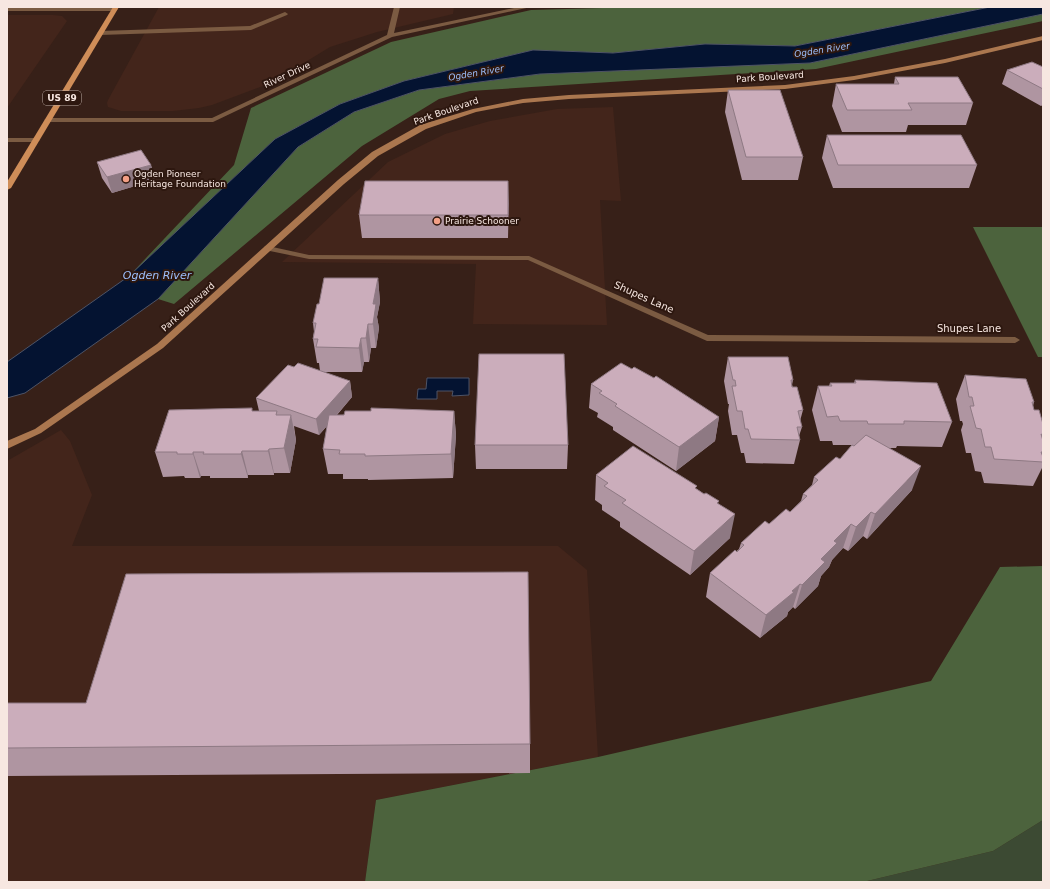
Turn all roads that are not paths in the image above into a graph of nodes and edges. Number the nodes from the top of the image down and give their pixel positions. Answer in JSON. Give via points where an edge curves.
{"nodes":[{"id":1,"x":397,"y":7,"type":"edge"},
{"id":2,"x":528,"y":7,"type":"edge"},
{"id":3,"x":115,"y":8,"type":"edge"},
{"id":4,"x":7,"y":9,"type":"edge"},
{"id":5,"x":285,"y":14,"type":"dead end"},
{"id":6,"x":100,"y":33,"type":"junction"},
{"id":7,"x":390,"y":36,"type":"junction"},
{"id":8,"x":1043,"y":38,"type":"edge"},
{"id":9,"x":48,"y":120,"type":"junction"},
{"id":10,"x":7,"y":140,"type":"edge"},
{"id":11,"x":36,"y":140,"type":"junction"},
{"id":12,"x":7,"y":188,"type":"edge"},
{"id":13,"x":268,"y":248,"type":"junction"},
{"id":14,"x":1015,"y":340,"type":"dead end"},
{"id":15,"x":7,"y":445,"type":"edge"}],
"edges":[{"from":1,"to":7,"type":"street"},
{"from":2,"to":7,"type":"street","name":"River Drive"},
{"from":3,"to":4,"type":"street"},
{"from":3,"to":6,"type":"main road","number":"US 89"},
{"from":5,"to":6,"type":"street","via":[[251,28]]},
{"from":6,"to":9,"type":"main road","number":"US 89"},
{"from":7,"to":9,"type":"street","name":"River Drive","via":[[213,120]]},
{"from":8,"to":13,"type":"street","name":"Park Boulevard","via":[[945,61],[785,87],[569,97],[523,101],[475,110],[423,127],[375,154]]},
{"from":9,"to":11,"type":"main road","number":"US 89"},
{"from":10,"to":11,"type":"street"},
{"from":11,"to":12,"type":"main road","number":"US 89"},
{"from":13,"to":14,"type":"street","name":"Shupes Lane","via":[[309,257],[529,258],[707,338]]},
{"from":13,"to":15,"type":"street","name":"Park Boulevard","via":[[160,346],[38,431]]}]}
